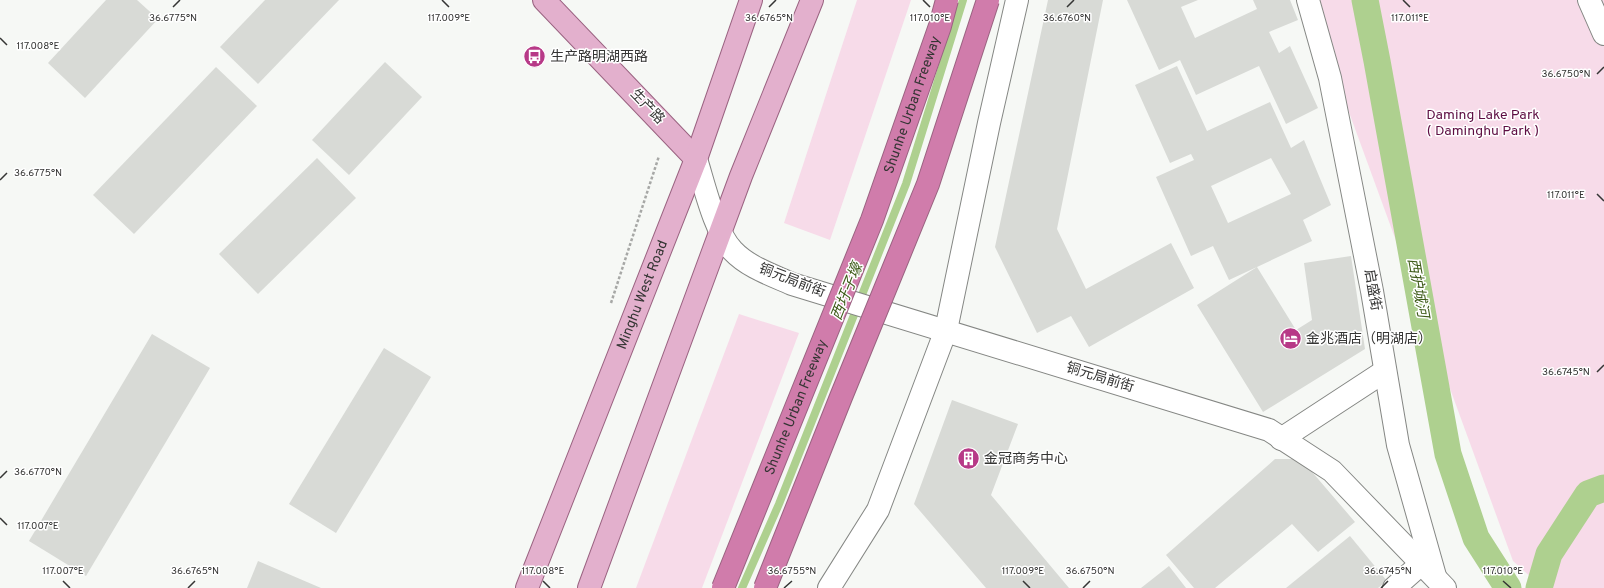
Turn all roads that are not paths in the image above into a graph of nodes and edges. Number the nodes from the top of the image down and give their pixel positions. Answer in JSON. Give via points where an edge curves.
{"nodes":[{"id":1,"x":544,"y":0,"type":"edge"},
{"id":2,"x":751,"y":0,"type":"edge"},
{"id":3,"x":812,"y":0,"type":"edge"},
{"id":4,"x":947,"y":0,"type":"edge"},
{"id":5,"x":988,"y":0,"type":"edge"},
{"id":6,"x":1016,"y":0,"type":"edge"},
{"id":7,"x":1308,"y":0,"type":"edge"},
{"id":8,"x":1589,"y":0,"type":"edge"},
{"id":9,"x":1604,"y":34,"type":"edge"},
{"id":10,"x":696,"y":159,"type":"junction"},
{"id":11,"x":720,"y":231,"type":"junction"},
{"id":12,"x":946,"y":330,"type":"junction"},
{"id":13,"x":1385,"y":371,"type":"junction"},
{"id":14,"x":1281,"y":439,"type":"junction"},
{"id":15,"x":1434,"y":577,"type":"edge"},
{"id":16,"x":527,"y":588,"type":"edge"},
{"id":17,"x":589,"y":588,"type":"edge"},
{"id":18,"x":724,"y":588,"type":"edge"},
{"id":19,"x":765,"y":588,"type":"edge"},
{"id":20,"x":829,"y":588,"type":"edge"},
{"id":21,"x":1394,"y":588,"type":"edge"}],
"edges":[{"from":1,"to":10,"type":"main road","name":"生产路"},
{"from":2,"to":10,"type":"main road","name":"Minghu West Road"},
{"from":3,"to":11,"type":"main road"},
{"from":4,"to":18,"type":"highway","name":"Shunhe Urban Freeway","bridge":true,"via":[[872,220]]},
{"from":5,"to":19,"type":"highway","bridge":true,"via":[[928,184]]},
{"from":6,"to":12,"type":"street"},
{"from":7,"to":13,"type":"street","name":"启盛街","via":[[1330,78]]},
{"from":8,"to":9,"type":"street"},
{"from":10,"to":11,"type":"street","name":"生产路"},
{"from":10,"to":16,"type":"main road","name":"Minghu West Road"},
{"from":11,"to":12,"type":"street","name":"铜元局前街","bridge":true,"via":[[733,250],[752,265],[792,284]]},
{"from":11,"to":17,"type":"main road"},
{"from":12,"to":14,"type":"street","name":"铜元局前街","via":[[1268,430]]},
{"from":12,"to":20,"type":"street","via":[[878,510]]},
{"from":13,"to":14,"type":"street"},
{"from":13,"to":15,"type":"street","name":"启盛街","via":[[1398,445]]},
{"from":14,"to":15,"type":"street","name":"铜元局前街","via":[[1332,471]]},
{"from":15,"to":21,"type":"street"}]}
